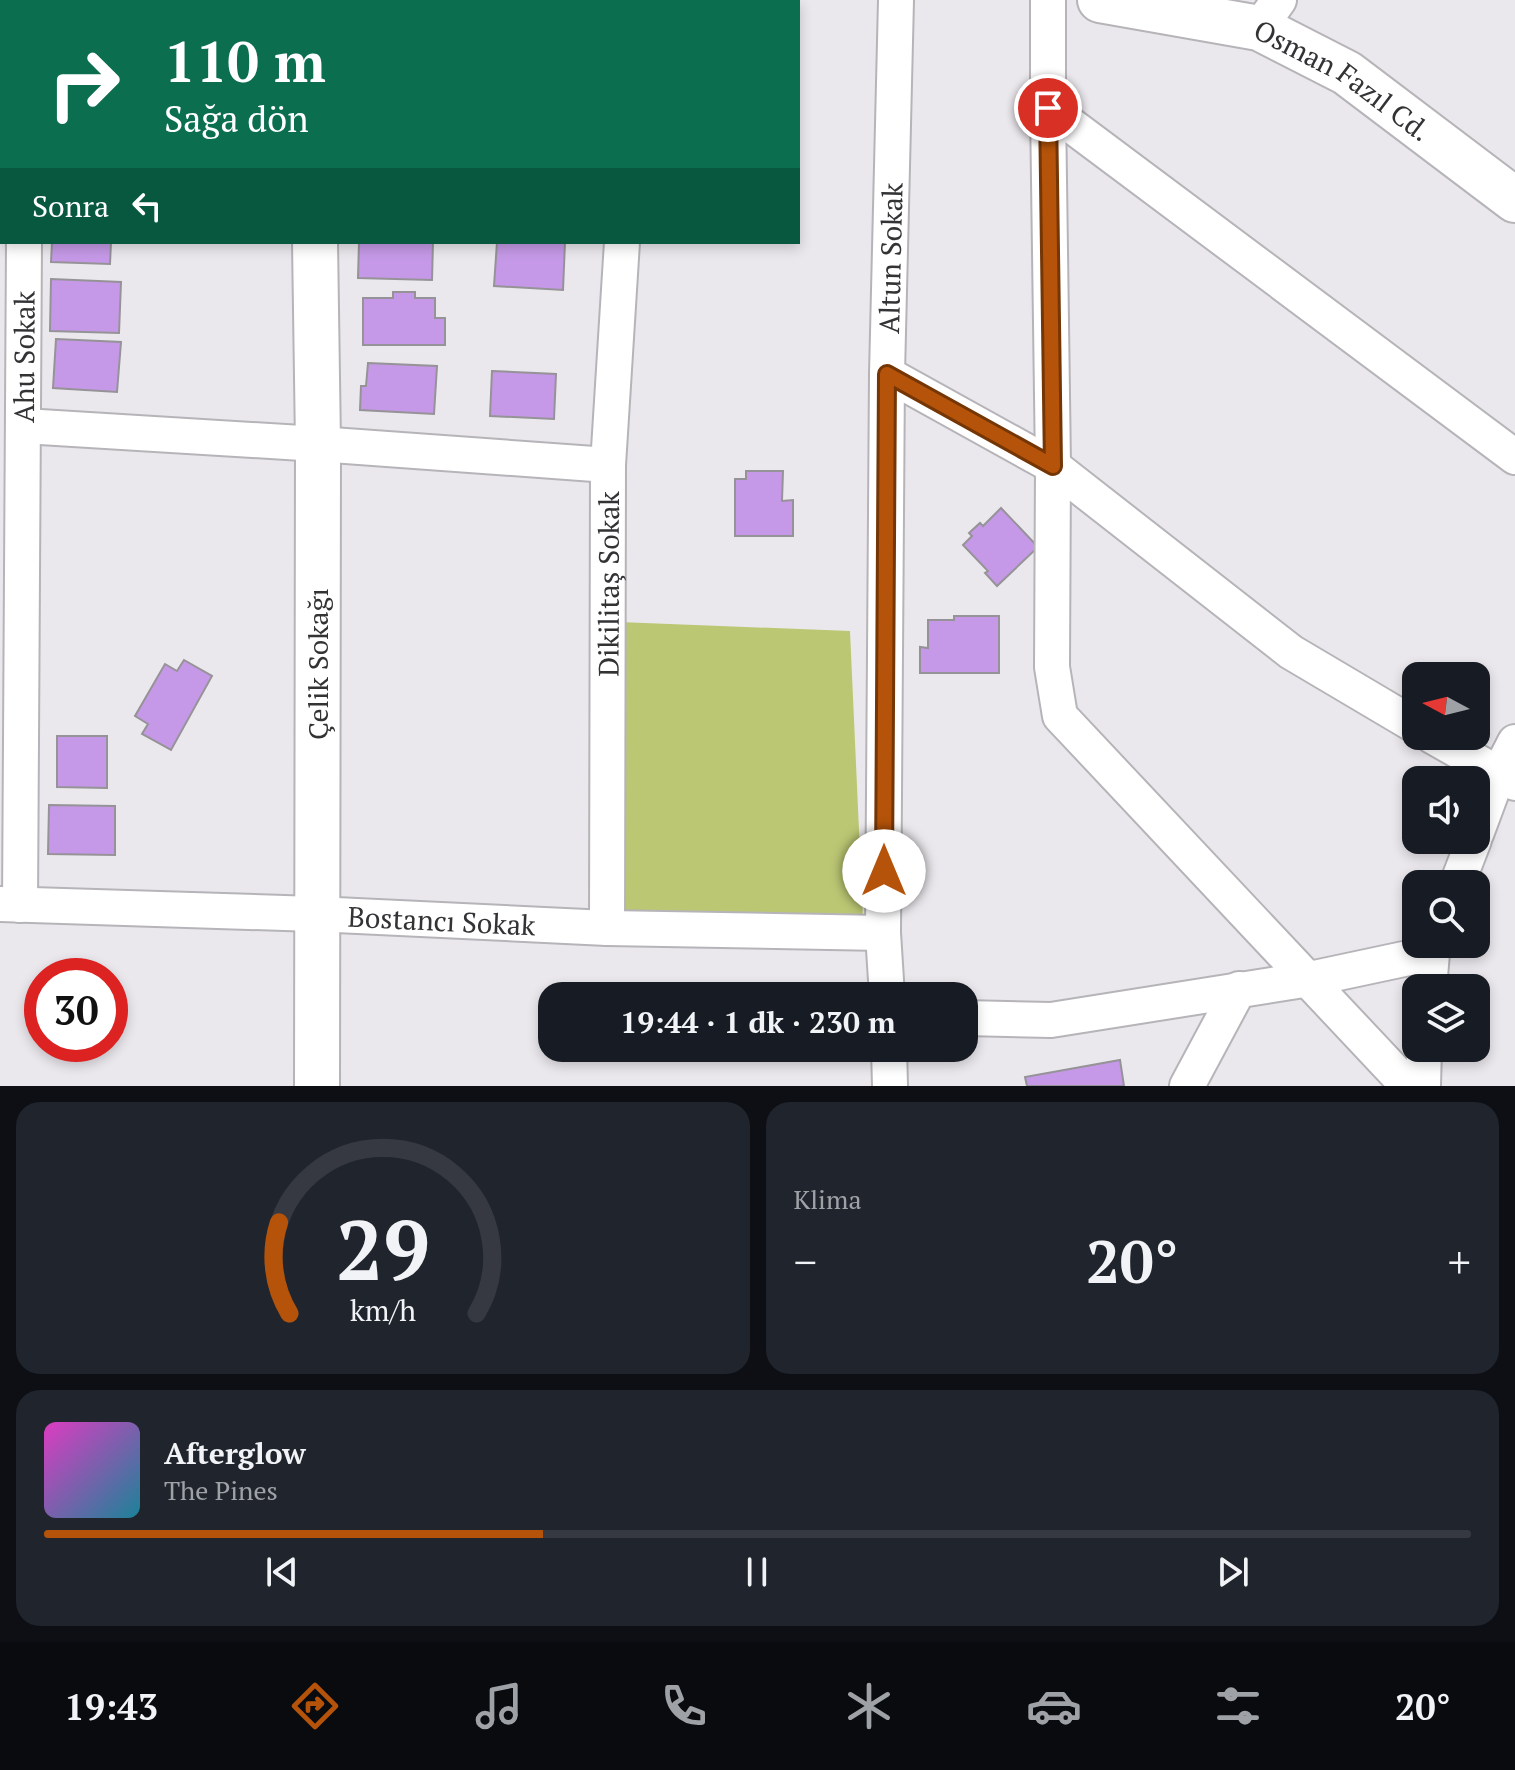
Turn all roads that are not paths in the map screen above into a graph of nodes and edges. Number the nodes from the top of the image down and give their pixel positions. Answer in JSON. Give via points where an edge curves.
{"nodes":[{"id":1,"x":896,"y":0,"type":"edge"},
{"id":2,"x":1048,"y":0,"type":"edge"},
{"id":3,"x":1100,"y":0,"type":"edge"},
{"id":4,"x":1269,"y":14,"type":"edge"},
{"id":5,"x":1048,"y":108,"type":"junction"},
{"id":6,"x":1515,"y":200,"type":"edge"},
{"id":7,"x":24,"y":244,"type":"edge"},
{"id":8,"x":315,"y":244,"type":"edge"},
{"id":9,"x":622,"y":244,"type":"edge"},
{"id":10,"x":887,"y":374,"type":"junction"},
{"id":11,"x":24,"y":426,"type":"junction"},
{"id":12,"x":318,"y":444,"type":"junction"},
{"id":13,"x":1515,"y":457,"type":"edge"},
{"id":14,"x":608,"y":465,"type":"junction"},
{"id":15,"x":1053,"y":466,"type":"junction"},
{"id":16,"x":1402,"y":718,"type":"edge"},
{"id":17,"x":1515,"y":742,"type":"edge"},
{"id":18,"x":1456,"y":750,"type":"edge"},
{"id":19,"x":1507,"y":779,"type":"edge"},
{"id":20,"x":1490,"y":809,"type":"edge"},
{"id":21,"x":10,"y":905,"type":"edge"},
{"id":22,"x":315,"y":914,"type":"junction"},
{"id":23,"x":607,"y":928,"type":"junction"},
{"id":24,"x":883,"y":933,"type":"junction"},
{"id":25,"x":1402,"y":956,"type":"edge"},
{"id":26,"x":1310,"y":979,"type":"junction"},
{"id":27,"x":886,"y":982,"type":"edge"},
{"id":28,"x":1239,"y":989,"type":"junction"},
{"id":29,"x":978,"y":1018,"type":"edge"},
{"id":30,"x":889,"y":1062,"type":"edge"},
{"id":31,"x":1424,"y":1062,"type":"edge"},
{"id":32,"x":317,"y":1086,"type":"edge"},
{"id":33,"x":890,"y":1086,"type":"edge"},
{"id":34,"x":1187,"y":1086,"type":"edge"},
{"id":35,"x":1408,"y":1086,"type":"edge"},
{"id":36,"x":1423,"y":1086,"type":"edge"}],
"edges":[{"from":1,"to":10,"type":"street","name":"Altun Sokak"},
{"from":2,"to":5,"type":"street"},
{"from":3,"to":4,"type":"street","name":"Osman Fazıl Cd."},
{"from":4,"to":6,"type":"street","name":"Osman Fazıl Cd."},
{"from":5,"to":13,"type":"street"},
{"from":5,"to":15,"type":"street"},
{"from":7,"to":11,"type":"street","name":"Ahu Sokak"},
{"from":8,"to":12,"type":"street","name":"Çelik Sokağı"},
{"from":9,"to":14,"type":"street","name":"Dikilitaş Sokak"},
{"from":10,"to":15,"type":"street"},
{"from":10,"to":24,"type":"street","name":"Altun Sokak"},
{"from":11,"to":12,"type":"street"},
{"from":11,"to":21,"type":"street","name":"Ahu Sokak"},
{"from":12,"to":14,"type":"street"},
{"from":12,"to":22,"type":"street","name":"Çelik Sokağı"},
{"from":14,"to":23,"type":"street","name":"Dikilitaş Sokak"},
{"from":15,"to":16,"type":"street","via":[[1291,652]]},
{"from":15,"to":26,"type":"street","via":[[1052,667],[1060,716]]},
{"from":17,"to":19,"type":"street"},
{"from":18,"to":19,"type":"street"},
{"from":19,"to":20,"type":"street"},
{"from":21,"to":22,"type":"street","name":"Bostancı Sokak"},
{"from":22,"to":23,"type":"street","name":"Bostancı Sokak"},
{"from":22,"to":32,"type":"street","name":"Çelik Sokağı"},
{"from":23,"to":24,"type":"street","name":"Bostancı Sokak"},
{"from":24,"to":27,"type":"street","name":"Altun Sokak"},
{"from":25,"to":26,"type":"street"},
{"from":26,"to":28,"type":"street"},
{"from":26,"to":35,"type":"street"},
{"from":28,"to":29,"type":"street","via":[[1051,1020]]},
{"from":28,"to":34,"type":"street"},
{"from":30,"to":33,"type":"street"},
{"from":31,"to":36,"type":"street"}]}
